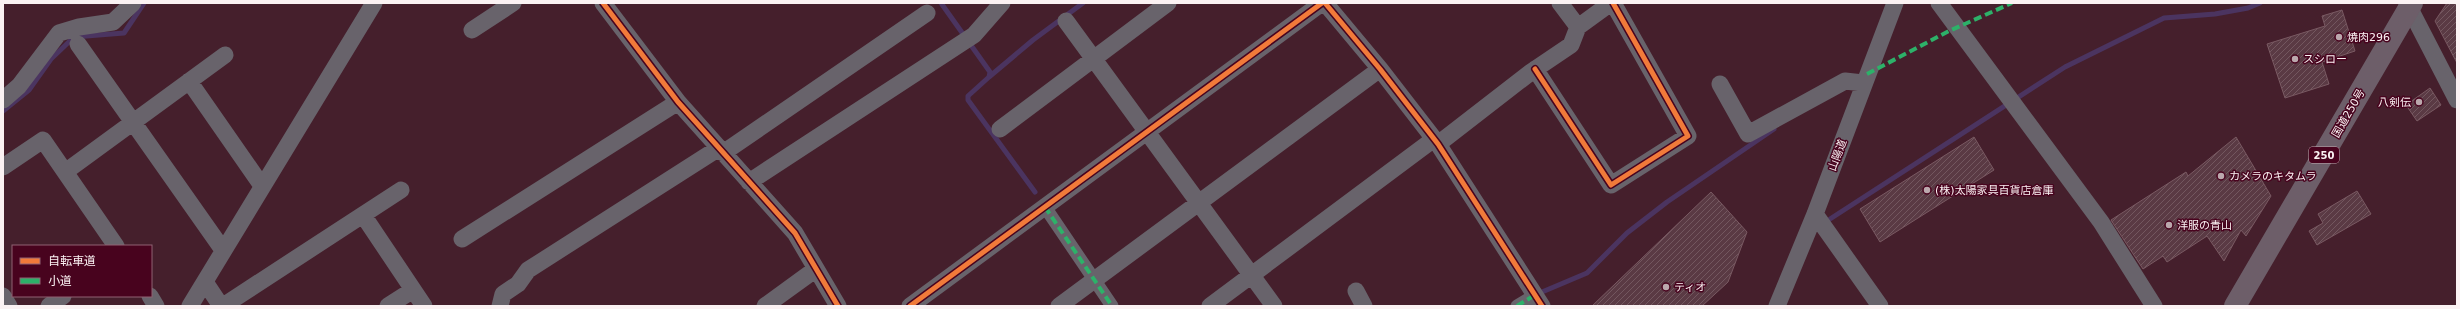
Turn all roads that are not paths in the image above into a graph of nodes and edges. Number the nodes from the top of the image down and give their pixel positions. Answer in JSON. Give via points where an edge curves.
{"nodes":[{"id":1,"x":133,"y":3,"type":"edge"},
{"id":2,"x":374,"y":3,"type":"edge"},
{"id":3,"x":513,"y":3,"type":"edge"},
{"id":4,"x":603,"y":3,"type":"edge"},
{"id":5,"x":1168,"y":3,"type":"edge"},
{"id":6,"x":1322,"y":3,"type":"edge"},
{"id":7,"x":1325,"y":3,"type":"edge"},
{"id":8,"x":1560,"y":3,"type":"edge"},
{"id":9,"x":1612,"y":3,"type":"edge"},
{"id":10,"x":1895,"y":3,"type":"edge"},
{"id":11,"x":1939,"y":3,"type":"edge"},
{"id":12,"x":999,"y":4,"type":"edge"},
{"id":13,"x":2410,"y":4,"type":"edge"},
{"id":14,"x":927,"y":13,"type":"dead end"},
{"id":15,"x":1066,"y":21,"type":"dead end"},
{"id":16,"x":1578,"y":27,"type":"junction"},
{"id":17,"x":472,"y":30,"type":"dead end"},
{"id":18,"x":78,"y":44,"type":"dead end"},
{"id":19,"x":224,"y":55,"type":"dead end"},
{"id":20,"x":1094,"y":58,"type":"junction"},
{"id":21,"x":1380,"y":69,"type":"junction"},
{"id":22,"x":1534,"y":69,"type":"junction"},
{"id":23,"x":189,"y":82,"type":"junction"},
{"id":24,"x":1863,"y":83,"type":"junction"},
{"id":25,"x":1720,"y":84,"type":"dead end"},
{"id":26,"x":3,"y":100,"type":"edge"},
{"id":27,"x":2457,"y":100,"type":"edge"},
{"id":28,"x":678,"y":102,"type":"junction"},
{"id":29,"x":132,"y":123,"type":"junction"},
{"id":30,"x":1000,"y":129,"type":"dead end"},
{"id":31,"x":1147,"y":132,"type":"junction"},
{"id":32,"x":1436,"y":142,"type":"junction"},
{"id":33,"x":721,"y":150,"type":"junction"},
{"id":34,"x":3,"y":167,"type":"edge"},
{"id":35,"x":65,"y":172,"type":"junction"},
{"id":36,"x":749,"y":182,"type":"junction"},
{"id":37,"x":262,"y":186,"type":"junction"},
{"id":38,"x":401,"y":190,"type":"dead end"},
{"id":39,"x":1199,"y":202,"type":"junction"},
{"id":40,"x":1045,"y":207,"type":"junction"},
{"id":41,"x":1815,"y":214,"type":"junction"},
{"id":42,"x":362,"y":215,"type":"junction"},
{"id":43,"x":462,"y":239,"type":"dead end"},
{"id":44,"x":115,"y":245,"type":"edge"},
{"id":45,"x":223,"y":250,"type":"junction"},
{"id":46,"x":816,"y":269,"type":"junction"},
{"id":47,"x":1252,"y":275,"type":"junction"},
{"id":48,"x":1094,"y":281,"type":"junction"},
{"id":49,"x":205,"y":282,"type":"junction"},
{"id":50,"x":413,"y":290,"type":"junction"},
{"id":51,"x":3,"y":296,"type":"edge"},
{"id":52,"x":62,"y":297,"type":"edge"},
{"id":53,"x":151,"y":297,"type":"edge"},
{"id":54,"x":1538,"y":300,"type":"edge"},
{"id":55,"x":9,"y":306,"type":"edge"},
{"id":56,"x":49,"y":306,"type":"edge"},
{"id":57,"x":156,"y":306,"type":"edge"},
{"id":58,"x":190,"y":306,"type":"edge"},
{"id":59,"x":222,"y":306,"type":"edge"},
{"id":60,"x":388,"y":306,"type":"edge"},
{"id":61,"x":424,"y":306,"type":"edge"},
{"id":62,"x":500,"y":306,"type":"edge"},
{"id":63,"x":764,"y":306,"type":"edge"},
{"id":64,"x":838,"y":306,"type":"edge"},
{"id":65,"x":910,"y":306,"type":"edge"},
{"id":66,"x":1059,"y":306,"type":"edge"},
{"id":67,"x":1112,"y":306,"type":"edge"},
{"id":68,"x":1210,"y":306,"type":"edge"},
{"id":69,"x":1274,"y":306,"type":"edge"},
{"id":70,"x":1517,"y":306,"type":"edge"},
{"id":71,"x":1777,"y":306,"type":"edge"},
{"id":72,"x":1880,"y":306,"type":"edge"},
{"id":73,"x":2154,"y":306,"type":"edge"},
{"id":74,"x":2235,"y":306,"type":"edge"}],
"edges":[{"from":1,"to":26,"type":"street","via":[[113,22],[59,33],[19,86]]},
{"from":2,"to":37,"type":"street"},
{"from":3,"to":17,"type":"street"},
{"from":4,"to":28,"type":"street"},
{"from":5,"to":20,"type":"street"},
{"from":6,"to":31,"type":"street"},
{"from":7,"to":21,"type":"street"},
{"from":8,"to":16,"type":"street"},
{"from":9,"to":16,"type":"street"},
{"from":9,"to":22,"type":"street","via":[[1688,136],[1611,185]]},
{"from":10,"to":24,"type":"street","name":"山陽道"},
{"from":11,"to":73,"type":"street","via":[[2101,222]]},
{"from":12,"to":36,"type":"street","via":[[967,39]]},
{"from":13,"to":27,"type":"street"},
{"from":13,"to":74,"type":"highway","name":"国道250号","number":"250"},
{"from":14,"to":33,"type":"street"},
{"from":15,"to":20,"type":"street"},
{"from":16,"to":22,"type":"street","via":[[1571,46]]},
{"from":18,"to":29,"type":"street"},
{"from":19,"to":23,"type":"street"},
{"from":20,"to":30,"type":"street"},
{"from":20,"to":31,"type":"street"},
{"from":21,"to":32,"type":"street"},
{"from":21,"to":39,"type":"street"},
{"from":22,"to":32,"type":"street"},
{"from":23,"to":29,"type":"street"},
{"from":23,"to":37,"type":"street"},
{"from":24,"to":25,"type":"street","via":[[1845,81],[1748,134]]},
{"from":24,"to":41,"type":"street","name":"山陽道"},
{"from":28,"to":33,"type":"street"},
{"from":28,"to":43,"type":"street"},
{"from":29,"to":35,"type":"street"},
{"from":29,"to":45,"type":"street"},
{"from":31,"to":39,"type":"street"},
{"from":31,"to":40,"type":"street"},
{"from":32,"to":47,"type":"street"},
{"from":32,"to":54,"type":"street"},
{"from":33,"to":36,"type":"street"},
{"from":33,"to":62,"type":"street","via":[[528,270],[518,284],[503,294]]},
{"from":34,"to":35,"type":"street","via":[[43,140]]},
{"from":35,"to":44,"type":"street"},
{"from":36,"to":46,"type":"street","via":[[795,233]]},
{"from":37,"to":45,"type":"street"},
{"from":38,"to":42,"type":"street"},
{"from":39,"to":47,"type":"street"},
{"from":39,"to":48,"type":"street"},
{"from":40,"to":48,"type":"street"},
{"from":40,"to":65,"type":"street"},
{"from":41,"to":71,"type":"street","name":"山陽道"},
{"from":41,"to":72,"type":"street"},
{"from":42,"to":50,"type":"street"},
{"from":42,"to":59,"type":"street"},
{"from":45,"to":49,"type":"street"},
{"from":46,"to":63,"type":"street"},
{"from":46,"to":64,"type":"street"},
{"from":47,"to":68,"type":"street"},
{"from":47,"to":69,"type":"street"},
{"from":48,"to":66,"type":"street"},
{"from":48,"to":67,"type":"street"},
{"from":49,"to":58,"type":"street"},
{"from":49,"to":59,"type":"street"},
{"from":50,"to":60,"type":"street"},
{"from":50,"to":61,"type":"street"},
{"from":51,"to":55,"type":"street"},
{"from":52,"to":56,"type":"street"},
{"from":53,"to":57,"type":"street"},
{"from":54,"to":70,"type":"street"}]}
